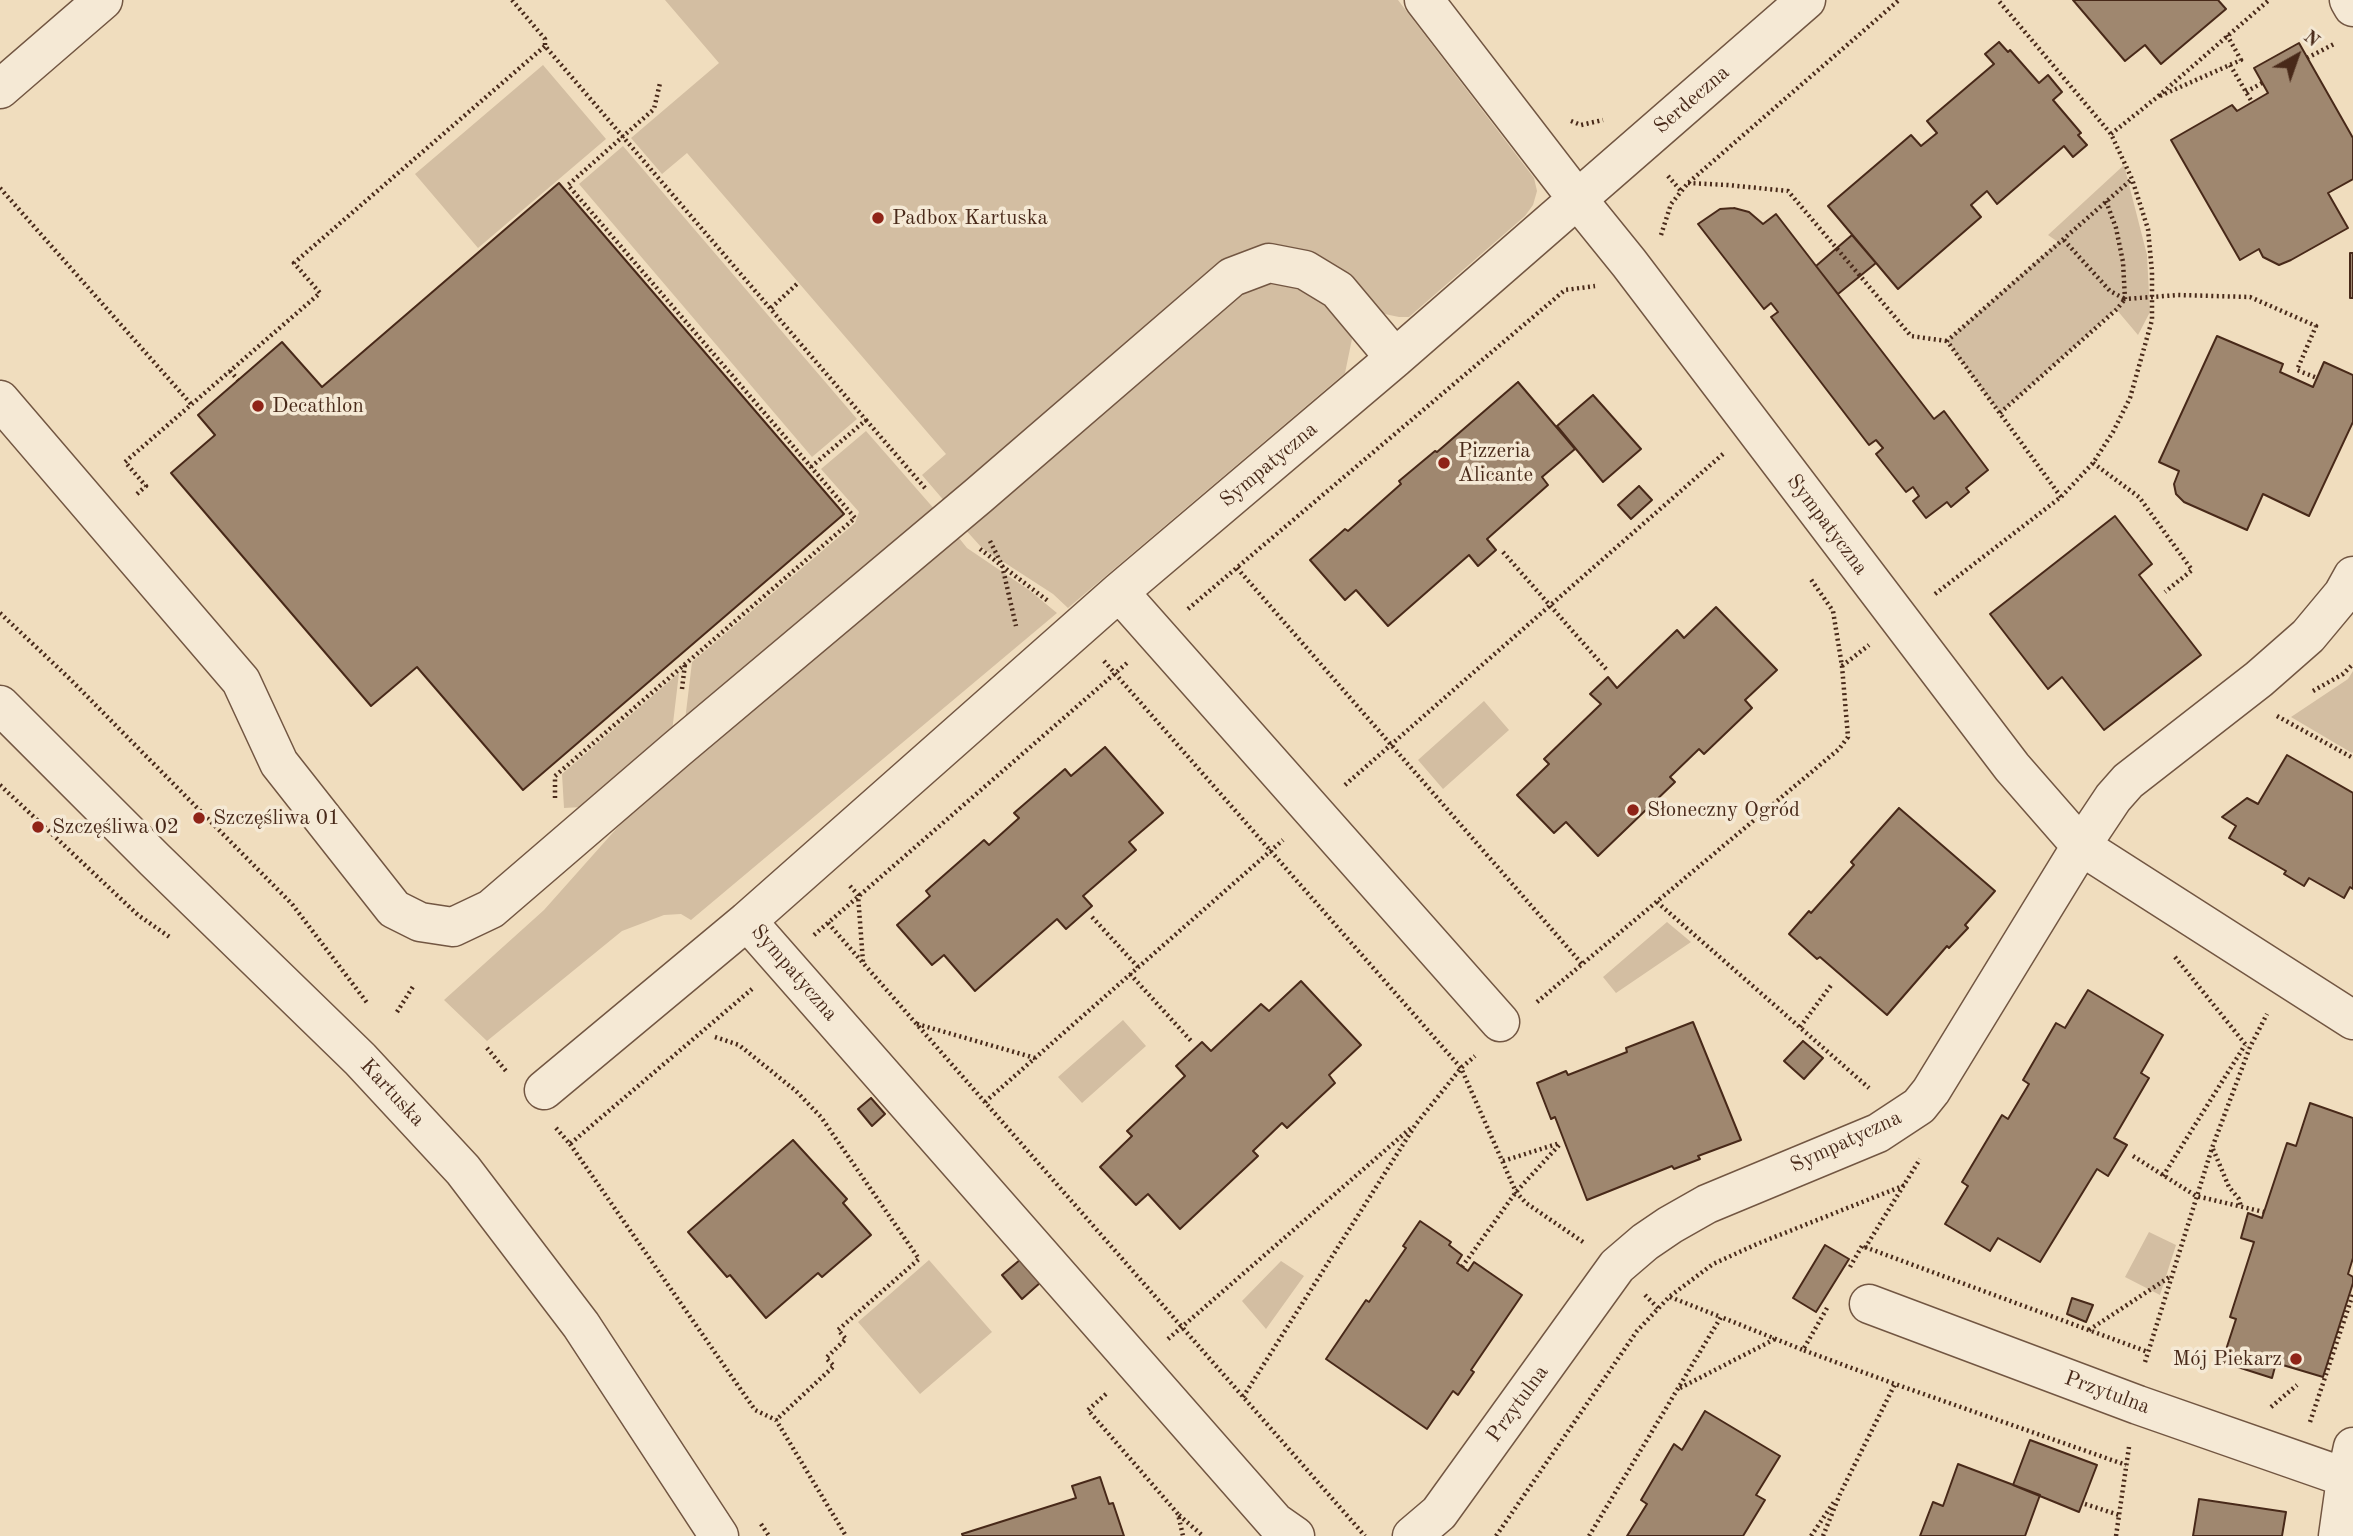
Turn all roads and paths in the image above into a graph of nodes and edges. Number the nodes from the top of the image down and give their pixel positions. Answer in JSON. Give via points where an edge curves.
{"nodes":[{"id":1,"x":103,"y":0,"type":"edge"},
{"id":2,"x":512,"y":0,"type":"edge"},
{"id":3,"x":1424,"y":0,"type":"edge"},
{"id":4,"x":1806,"y":0,"type":"edge"},
{"id":5,"x":1899,"y":0,"type":"edge"},
{"id":6,"x":1998,"y":0,"type":"edge"},
{"id":7,"x":2269,"y":0,"type":"edge"},
{"id":8,"x":2349,"y":0,"type":"edge"},
{"id":9,"x":2353,"y":7,"type":"edge"},
{"id":10,"x":2227,"y":35,"type":"junction"},
{"id":11,"x":2336,"y":43,"type":"dead end"},
{"id":12,"x":545,"y":46,"type":"junction"},
{"id":13,"x":2307,"y":58,"type":"dead end"},
{"id":14,"x":2230,"y":65,"type":"junction"},
{"id":15,"x":660,"y":83,"type":"dead end"},
{"id":16,"x":2262,"y":83,"type":"dead end"},
{"id":17,"x":0,"y":89,"type":"edge"},
{"id":18,"x":2246,"y":92,"type":"junction"},
{"id":19,"x":2156,"y":98,"type":"junction"},
{"id":20,"x":2252,"y":102,"type":"dead end"},
{"id":21,"x":1609,"y":115,"type":"dead end"},
{"id":22,"x":1568,"y":120,"type":"dead end"},
{"id":23,"x":2111,"y":134,"type":"junction"},
{"id":24,"x":623,"y":136,"type":"junction"},
{"id":25,"x":2132,"y":179,"type":"junction"},
{"id":26,"x":1688,"y":183,"type":"junction"},
{"id":27,"x":0,"y":188,"type":"edge"},
{"id":28,"x":1578,"y":201,"type":"junction"},
{"id":29,"x":2106,"y":201,"type":"junction"},
{"id":30,"x":1661,"y":237,"type":"dead end"},
{"id":31,"x":2063,"y":239,"type":"junction"},
{"id":32,"x":799,"y":283,"type":"dead end"},
{"id":33,"x":1602,"y":285,"type":"dead end"},
{"id":34,"x":2151,"y":296,"type":"junction"},
{"id":35,"x":2125,"y":299,"type":"junction"},
{"id":36,"x":771,"y":308,"type":"junction"},
{"id":37,"x":1947,"y":341,"type":"junction"},
{"id":38,"x":1395,"y":358,"type":"junction"},
{"id":39,"x":230,"y":371,"type":"junction"},
{"id":40,"x":2317,"y":378,"type":"dead end"},
{"id":41,"x":238,"y":380,"type":"dead end"},
{"id":42,"x":0,"y":400,"type":"edge"},
{"id":43,"x":191,"y":404,"type":"junction"},
{"id":44,"x":2000,"y":413,"type":"junction"},
{"id":45,"x":866,"y":420,"type":"junction"},
{"id":46,"x":1731,"y":447,"type":"dead end"},
{"id":47,"x":2093,"y":463,"type":"junction"},
{"id":48,"x":811,"y":467,"type":"junction"},
{"id":49,"x":918,"y":481,"type":"dead end"},
{"id":50,"x":978,"y":496,"type":"junction"},
{"id":51,"x":2061,"y":497,"type":"junction"},
{"id":52,"x":105,"y":522,"type":"junction"},
{"id":53,"x":970,"y":543,"type":"dead end"},
{"id":54,"x":1503,"y":552,"type":"dead end"},
{"id":55,"x":1002,"y":565,"type":"junction"},
{"id":56,"x":1237,"y":568,"type":"junction"},
{"id":57,"x":2353,"y":576,"type":"edge"},
{"id":58,"x":1810,"y":578,"type":"dead end"},
{"id":59,"x":1119,"y":592,"type":"junction"},
{"id":60,"x":2165,"y":592,"type":"dead end"},
{"id":61,"x":1934,"y":595,"type":"dead end"},
{"id":62,"x":1550,"y":606,"type":"junction"},
{"id":63,"x":1075,"y":631,"type":"junction"},
{"id":64,"x":1156,"y":635,"type":"junction"},
{"id":65,"x":1870,"y":644,"type":"dead end"},
{"id":66,"x":685,"y":664,"type":"junction"},
{"id":67,"x":2353,"y":664,"type":"edge"},
{"id":68,"x":1842,"y":666,"type":"junction"},
{"id":69,"x":1606,"y":669,"type":"dead end"},
{"id":70,"x":1116,"y":673,"type":"junction"},
{"id":71,"x":684,"y":675,"type":"dead end"},
{"id":72,"x":1014,"y":685,"type":"junction"},
{"id":73,"x":2304,"y":697,"type":"dead end"},
{"id":74,"x":0,"y":705,"type":"edge"},
{"id":75,"x":2286,"y":710,"type":"dead end"},
{"id":76,"x":2277,"y":716,"type":"junction"},
{"id":77,"x":2267,"y":725,"type":"dead end"},
{"id":78,"x":1392,"y":744,"type":"junction"},
{"id":79,"x":2353,"y":758,"type":"edge"},
{"id":80,"x":556,"y":782,"type":"dead end"},
{"id":81,"x":1314,"y":813,"type":"junction"},
{"id":82,"x":2081,"y":846,"type":"junction"},
{"id":83,"x":1270,"y":852,"type":"junction"},
{"id":84,"x":822,"y":854,"type":"junction"},
{"id":85,"x":858,"y":895,"type":"junction"},
{"id":86,"x":1657,"y":902,"type":"junction"},
{"id":87,"x":1092,"y":917,"type":"dead end"},
{"id":88,"x":747,"y":920,"type":"junction"},
{"id":89,"x":828,"y":923,"type":"junction"},
{"id":90,"x":2171,"y":950,"type":"dead end"},
{"id":91,"x":784,"y":962,"type":"junction"},
{"id":92,"x":863,"y":963,"type":"junction"},
{"id":93,"x":1582,"y":964,"type":"junction"},
{"id":94,"x":1138,"y":967,"type":"junction"},
{"id":95,"x":1130,"y":974,"type":"junction"},
{"id":96,"x":1832,"y":984,"type":"dead end"},
{"id":97,"x":414,"y":985,"type":"dead end"},
{"id":98,"x":397,"y":1012,"type":"dead end"},
{"id":99,"x":2264,"y":1020,"type":"dead end"},
{"id":100,"x":2353,"y":1020,"type":"edge"},
{"id":101,"x":916,"y":1024,"type":"junction"},
{"id":102,"x":1504,"y":1027,"type":"junction"},
{"id":103,"x":1800,"y":1027,"type":"junction"},
{"id":104,"x":715,"y":1037,"type":"dead end"},
{"id":105,"x":1193,"y":1043,"type":"dead end"},
{"id":106,"x":2248,"y":1046,"type":"junction"},
{"id":107,"x":1830,"y":1054,"type":"dead end"},
{"id":108,"x":1035,"y":1058,"type":"junction"},
{"id":109,"x":1461,"y":1068,"type":"junction"},
{"id":110,"x":544,"y":1090,"type":"dead end"},
{"id":111,"x":985,"y":1102,"type":"junction"},
{"id":112,"x":1416,"y":1124,"type":"junction"},
{"id":113,"x":570,"y":1144,"type":"dead end"},
{"id":114,"x":2213,"y":1149,"type":"junction"},
{"id":115,"x":2133,"y":1156,"type":"dead end"},
{"id":116,"x":1503,"y":1161,"type":"junction"},
{"id":117,"x":2163,"y":1176,"type":"junction"},
{"id":118,"x":1905,"y":1185,"type":"dead end"},
{"id":119,"x":1516,"y":1192,"type":"junction"},
{"id":120,"x":2196,"y":1196,"type":"junction"},
{"id":121,"x":2241,"y":1207,"type":"junction"},
{"id":122,"x":2264,"y":1212,"type":"dead end"},
{"id":123,"x":1880,"y":1224,"type":"dead end"},
{"id":124,"x":1569,"y":1232,"type":"dead end"},
{"id":125,"x":1617,"y":1266,"type":"joint"},
{"id":126,"x":1462,"y":1267,"type":"dead end"},
{"id":127,"x":2172,"y":1275,"type":"junction"},
{"id":128,"x":2353,"y":1294,"type":"edge"},
{"id":129,"x":1669,"y":1297,"type":"junction"},
{"id":130,"x":1869,"y":1304,"type":"dead end"},
{"id":131,"x":1721,"y":1317,"type":"junction"},
{"id":132,"x":1181,"y":1326,"type":"junction"},
{"id":133,"x":2089,"y":1330,"type":"junction"},
{"id":134,"x":1776,"y":1339,"type":"junction"},
{"id":135,"x":1803,"y":1350,"type":"dead end"},
{"id":136,"x":2148,"y":1352,"type":"junction"},
{"id":137,"x":2297,"y":1385,"type":"dead end"},
{"id":138,"x":1678,"y":1389,"type":"junction"},
{"id":139,"x":1105,"y":1394,"type":"dead end"},
{"id":140,"x":1242,"y":1397,"type":"junction"},
{"id":141,"x":2138,"y":1405,"type":"junction"},
{"id":142,"x":2267,"y":1410,"type":"dead end"},
{"id":143,"x":776,"y":1420,"type":"junction"},
{"id":144,"x":2310,"y":1423,"type":"dead end"},
{"id":145,"x":2126,"y":1465,"type":"junction"},
{"id":146,"x":2351,"y":1469,"type":"edge"},
{"id":147,"x":1840,"y":1494,"type":"junction"},
{"id":148,"x":2085,"y":1504,"type":"dead end"},
{"id":149,"x":1178,"y":1514,"type":"junction"},
{"id":150,"x":2119,"y":1515,"type":"junction"},
{"id":151,"x":719,"y":1536,"type":"edge"},
{"id":152,"x":846,"y":1536,"type":"edge"},
{"id":153,"x":1184,"y":1536,"type":"edge"},
{"id":154,"x":1203,"y":1536,"type":"edge"},
{"id":155,"x":1295,"y":1536,"type":"edge"},
{"id":156,"x":1365,"y":1536,"type":"edge"},
{"id":157,"x":1412,"y":1536,"type":"edge"},
{"id":158,"x":1496,"y":1536,"type":"edge"},
{"id":159,"x":1589,"y":1536,"type":"edge"},
{"id":160,"x":1811,"y":1536,"type":"edge"},
{"id":161,"x":1824,"y":1536,"type":"edge"},
{"id":162,"x":2116,"y":1536,"type":"edge"},
{"id":163,"x":2338,"y":1536,"type":"edge"}],
"edges":[{"from":1,"to":17,"type":"street"},
{"from":2,"to":12,"type":"path","via":[[545,39]]},
{"from":3,"to":28,"type":"street","name":"Sympatyczna"},
{"from":4,"to":28,"type":"street","name":"Serdeczna"},
{"from":5,"to":26,"type":"path"},
{"from":6,"to":23,"type":"path"},
{"from":7,"to":10,"type":"path"},
{"from":8,"to":9,"type":"street"},
{"from":10,"to":14,"type":"path","via":[[2241,60]]},
{"from":10,"to":19,"type":"path"},
{"from":11,"to":13,"type":"path"},
{"from":12,"to":24,"type":"path"},
{"from":12,"to":39,"type":"path","via":[[294,262],[320,293]]},
{"from":14,"to":18,"type":"path"},
{"from":14,"to":19,"type":"path"},
{"from":15,"to":24,"type":"path","via":[[654,109]]},
{"from":16,"to":18,"type":"path"},
{"from":18,"to":20,"type":"path"},
{"from":19,"to":23,"type":"path"},
{"from":21,"to":22,"type":"path","via":[[1581,125]]},
{"from":23,"to":25,"type":"path"},
{"from":24,"to":36,"type":"path"},
{"from":24,"to":48,"type":"path","via":[[568,185]]},
{"from":25,"to":29,"type":"path"},
{"from":25,"to":34,"type":"path","via":[[2148,229]]},
{"from":26,"to":30,"type":"path","via":[[1671,204]]},
{"from":26,"to":37,"type":"path","via":[[1788,191],[1911,336]]},
{"from":27,"to":43,"type":"path"},
{"from":28,"to":38,"type":"street","name":"Sympatyczna"},
{"from":28,"to":82,"type":"street","name":"Sympatyczna","via":[[2012,767]]},
{"from":29,"to":31,"type":"path"},
{"from":29,"to":35,"type":"path","via":[[2123,262]]},
{"from":31,"to":35,"type":"path","via":[[2110,292]]},
{"from":31,"to":37,"type":"path"},
{"from":32,"to":36,"type":"path"},
{"from":33,"to":56,"type":"path","via":[[1565,290]]},
{"from":34,"to":35,"type":"path"},
{"from":34,"to":40,"type":"path","via":[[2250,297],[2316,326],[2297,370]]},
{"from":34,"to":47,"type":"path","via":[[2149,330],[2130,398]]},
{"from":35,"to":44,"type":"path"},
{"from":36,"to":45,"type":"path"},
{"from":37,"to":44,"type":"path"},
{"from":38,"to":50,"type":"street","via":[[1338,290],[1305,270],[1269,263],[1232,276]]},
{"from":38,"to":59,"type":"street","name":"Sympatyczna"},
{"from":39,"to":41,"type":"path"},
{"from":39,"to":43,"type":"path"},
{"from":42,"to":52,"type":"street"},
{"from":43,"to":52,"type":"path","via":[[125,462],[146,486]]},
{"from":44,"to":51,"type":"path"},
{"from":45,"to":48,"type":"path"},
{"from":45,"to":49,"type":"path"},
{"from":46,"to":62,"type":"path"},
{"from":47,"to":51,"type":"path"},
{"from":47,"to":60,"type":"path","via":[[2138,497],[2192,570]]},
{"from":48,"to":66,"type":"path","via":[[855,518]]},
{"from":50,"to":52,"type":"street","via":[[491,909],[453,926],[420,922],[394,909],[279,763],[241,681]]},
{"from":50,"to":55,"type":"path"},
{"from":51,"to":61,"type":"path"},
{"from":53,"to":55,"type":"path"},
{"from":54,"to":62,"type":"path"},
{"from":55,"to":63,"type":"path","via":[[1053,604]]},
{"from":55,"to":72,"type":"path","via":[[1018,636]]},
{"from":56,"to":64,"type":"path"},
{"from":56,"to":78,"type":"path"},
{"from":57,"to":82,"type":"street","name":"Sympatyczna","via":[[2308,636],[2128,781]]},
{"from":58,"to":68,"type":"path","via":[[1833,611]]},
{"from":59,"to":63,"type":"street","name":"Sympatyczna"},
{"from":59,"to":64,"type":"street"},
{"from":62,"to":69,"type":"path"},
{"from":62,"to":78,"type":"path"},
{"from":63,"to":70,"type":"path"},
{"from":63,"to":72,"type":"street","name":"Sympatyczna"},
{"from":64,"to":70,"type":"path"},
{"from":64,"to":81,"type":"street"},
{"from":65,"to":68,"type":"path"},
{"from":66,"to":71,"type":"path"},
{"from":66,"to":80,"type":"path","via":[[555,776]]},
{"from":67,"to":73,"type":"path"},
{"from":68,"to":86,"type":"path","via":[[1848,737],[1839,749]]},
{"from":70,"to":83,"type":"path"},
{"from":70,"to":85,"type":"path"},
{"from":72,"to":84,"type":"street","name":"Sympatyczna"},
{"from":74,"to":151,"type":"street","name":"Kartuska","via":[[360,1059],[463,1170],[581,1325]]},
{"from":75,"to":76,"type":"path"},
{"from":76,"to":77,"type":"path"},
{"from":76,"to":79,"type":"path"},
{"from":78,"to":81,"type":"path"},
{"from":78,"to":93,"type":"path"},
{"from":81,"to":83,"type":"path"},
{"from":81,"to":102,"type":"street"},
{"from":82,"to":100,"type":"street","name":"Sympatyczna"},
{"from":82,"to":125,"type":"street","name":"Sympatyczna","via":[[1919,1106],[1878,1133],[1707,1203],[1661,1230]]},
{"from":83,"to":94,"type":"path"},
{"from":83,"to":109,"type":"path"},
{"from":84,"to":85,"type":"path"},
{"from":84,"to":88,"type":"street","name":"Sympatyczna"},
{"from":85,"to":89,"type":"path"},
{"from":85,"to":92,"type":"path"},
{"from":86,"to":93,"type":"path"},
{"from":86,"to":103,"type":"path"},
{"from":87,"to":94,"type":"path"},
{"from":88,"to":91,"type":"street","name":"Sympatyczna"},
{"from":88,"to":110,"type":"street"},
{"from":89,"to":91,"type":"path"},
{"from":89,"to":92,"type":"path"},
{"from":90,"to":106,"type":"path"},
{"from":91,"to":155,"type":"street","name":"Sympatyczna","via":[[1275,1522]]},
{"from":92,"to":101,"type":"path"},
{"from":93,"to":102,"type":"path"},
{"from":94,"to":95,"type":"path"},
{"from":95,"to":105,"type":"path"},
{"from":95,"to":108,"type":"path"},
{"from":96,"to":103,"type":"path"},
{"from":97,"to":98,"type":"path"},
{"from":99,"to":106,"type":"path"},
{"from":101,"to":108,"type":"path"},
{"from":101,"to":111,"type":"path"},
{"from":102,"to":109,"type":"path"},
{"from":103,"to":107,"type":"path"},
{"from":104,"to":143,"type":"path","via":[[739,1045],[821,1117],[919,1259],[838,1330],[846,1339],[826,1358],[834,1367]]},
{"from":106,"to":114,"type":"path"},
{"from":106,"to":117,"type":"path"},
{"from":108,"to":111,"type":"path"},
{"from":109,"to":112,"type":"path"},
{"from":109,"to":116,"type":"path"},
{"from":111,"to":132,"type":"path"},
{"from":112,"to":132,"type":"path"},
{"from":112,"to":140,"type":"path"},
{"from":113,"to":143,"type":"path","via":[[755,1409]]},
{"from":114,"to":120,"type":"path"},
{"from":114,"to":121,"type":"path"},
{"from":115,"to":117,"type":"path"},
{"from":116,"to":119,"type":"path"},
{"from":116,"to":119,"type":"path","via":[[1561,1143]]},
{"from":117,"to":120,"type":"path"},
{"from":118,"to":129,"type":"path","via":[[1713,1264]]},
{"from":119,"to":124,"type":"path"},
{"from":119,"to":126,"type":"path"},
{"from":120,"to":121,"type":"path"},
{"from":120,"to":127,"type":"path"},
{"from":121,"to":122,"type":"path"},
{"from":123,"to":133,"type":"path","via":[[1864,1247]]},
{"from":125,"to":157,"type":"street","name":"Przytulna","via":[[1439,1513]]},
{"from":127,"to":133,"type":"path"},
{"from":127,"to":136,"type":"path"},
{"from":128,"to":144,"type":"path"},
{"from":129,"to":131,"type":"path"},
{"from":129,"to":158,"type":"path","via":[[1637,1331]]},
{"from":130,"to":141,"type":"street","name":"Przytulna"},
{"from":131,"to":134,"type":"path"},
{"from":131,"to":138,"type":"path"},
{"from":132,"to":140,"type":"path"},
{"from":133,"to":136,"type":"path"},
{"from":134,"to":135,"type":"path"},
{"from":134,"to":138,"type":"path"},
{"from":136,"to":141,"type":"path","via":[[2138,1382],[2146,1385]]},
{"from":137,"to":142,"type":"path"},
{"from":138,"to":159,"type":"path"},
{"from":139,"to":149,"type":"path","via":[[1088,1410]]},
{"from":140,"to":156,"type":"path"},
{"from":141,"to":145,"type":"path"},
{"from":141,"to":146,"type":"street","name":"Przytulna"},
{"from":143,"to":152,"type":"path"},
{"from":145,"to":147,"type":"path","via":[[1895,1384]]},
{"from":145,"to":150,"type":"path"},
{"from":146,"to":163,"type":"street","name":"Przytulna"},
{"from":147,"to":160,"type":"path"},
{"from":147,"to":161,"type":"path"},
{"from":148,"to":150,"type":"path"},
{"from":149,"to":153,"type":"path"},
{"from":149,"to":154,"type":"path"},
{"from":150,"to":162,"type":"path"}]}
